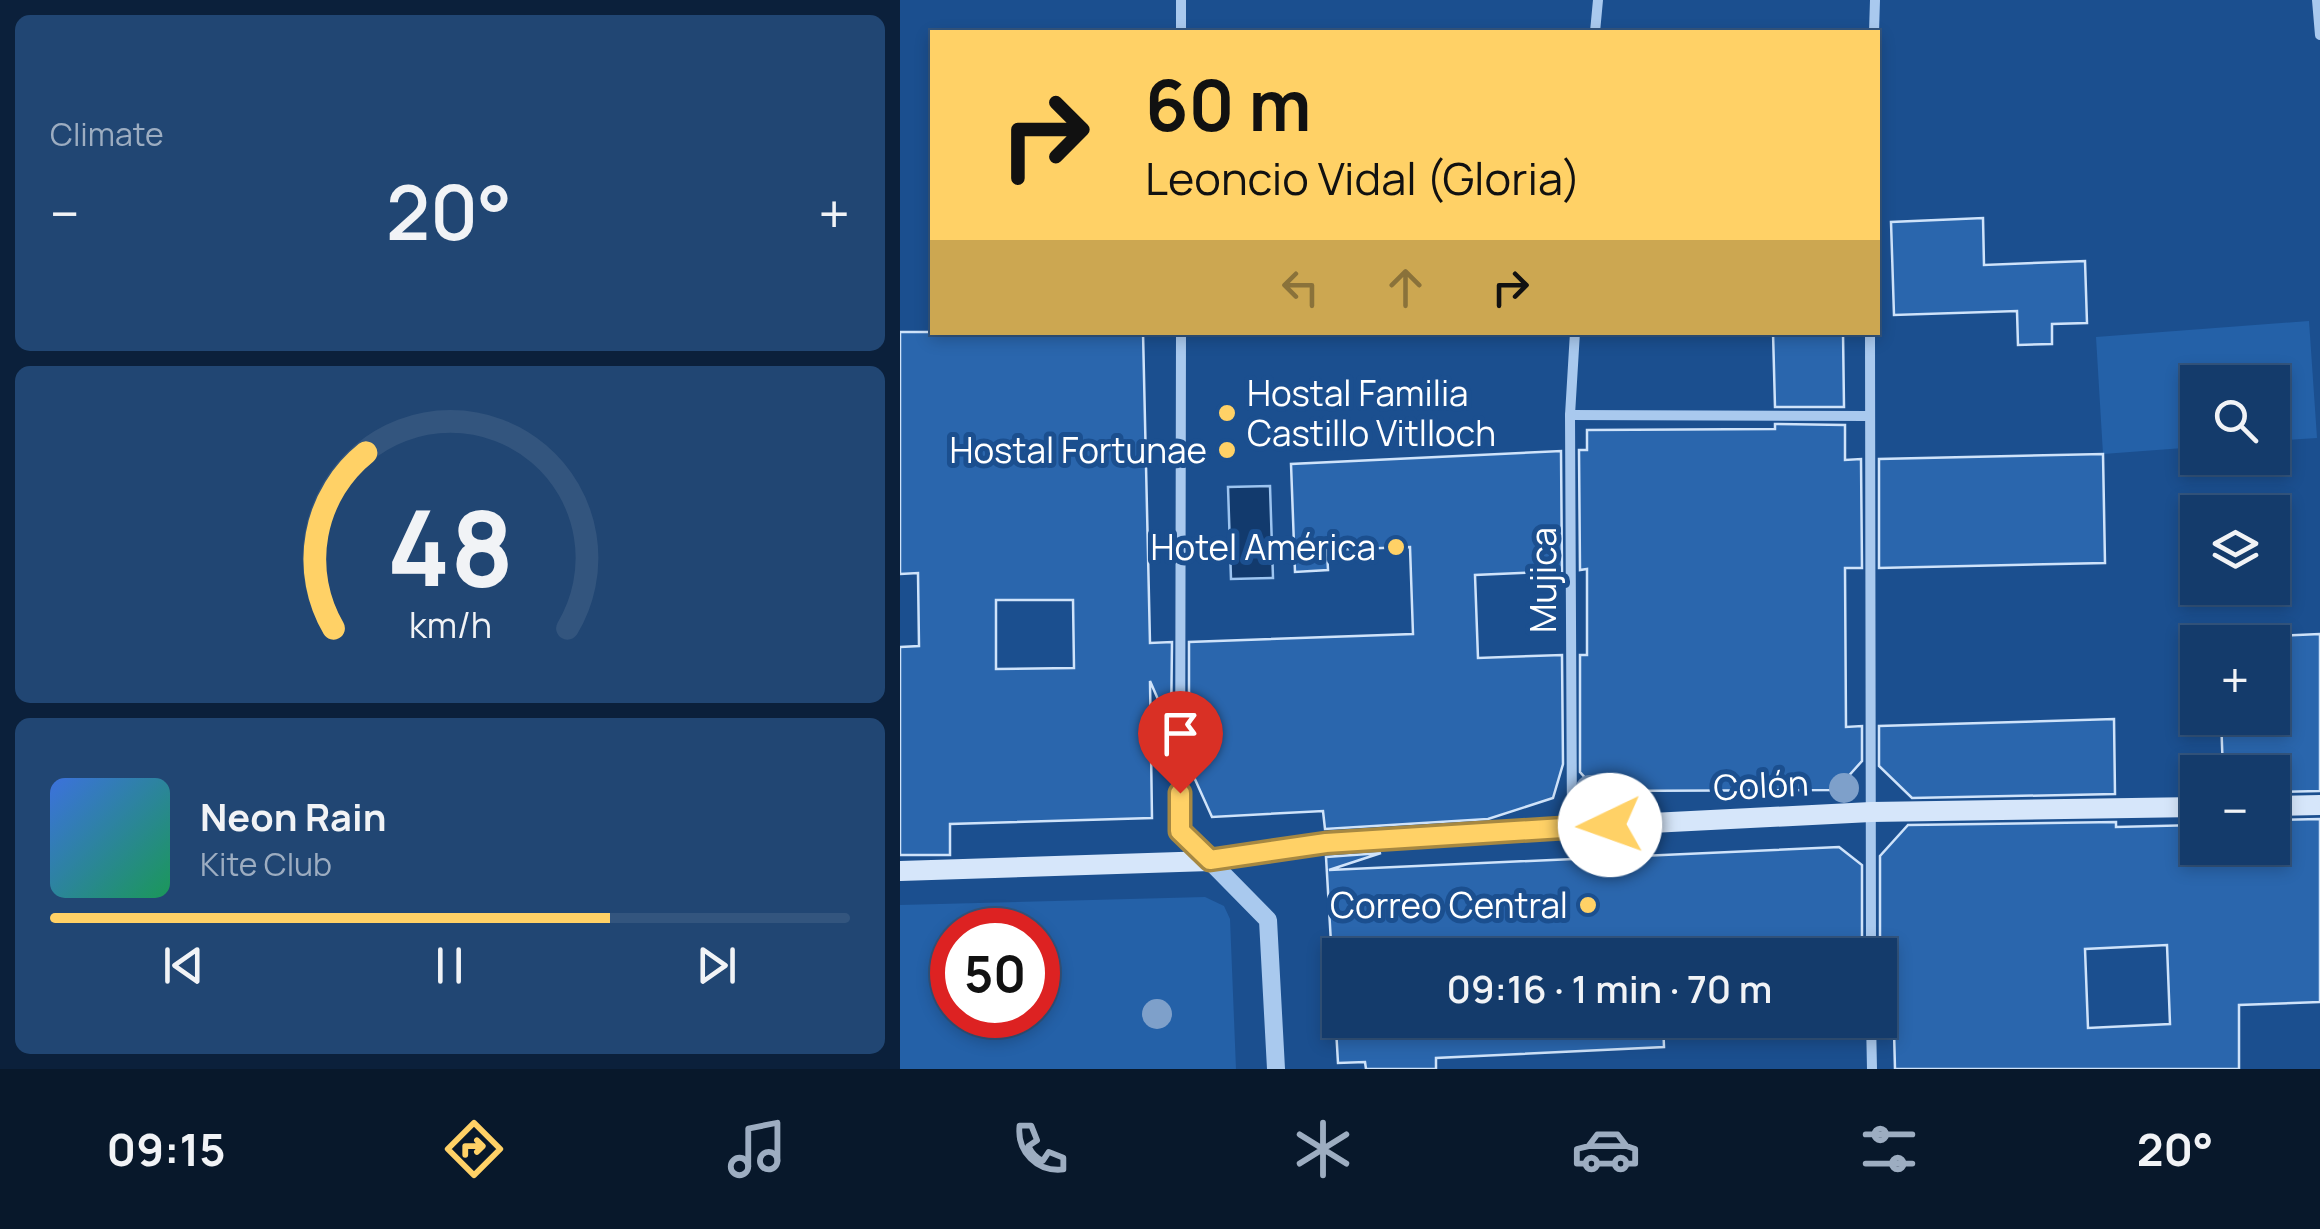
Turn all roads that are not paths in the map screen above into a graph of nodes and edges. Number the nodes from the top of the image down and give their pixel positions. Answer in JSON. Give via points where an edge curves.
{"nodes":[{"id":1,"x":1182,"y":0,"type":"edge"},
{"id":2,"x":1598,"y":0,"type":"edge"},
{"id":3,"x":1874,"y":0,"type":"edge"},
{"id":4,"x":2318,"y":0,"type":"edge"},
{"id":5,"x":1181,"y":30,"type":"edge"},
{"id":6,"x":1595,"y":30,"type":"edge"},
{"id":7,"x":1874,"y":30,"type":"edge"},
{"id":8,"x":2320,"y":35,"type":"edge"},
{"id":9,"x":1181,"y":335,"type":"edge"},
{"id":10,"x":1576,"y":335,"type":"edge"},
{"id":11,"x":1870,"y":335,"type":"edge"},
{"id":12,"x":1570,"y":415,"type":"junction"},
{"id":13,"x":1869,"y":416,"type":"junction"},
{"id":14,"x":2320,"y":805,"type":"edge"},
{"id":15,"x":2290,"y":806,"type":"edge"},
{"id":16,"x":2180,"y":807,"type":"edge"},
{"id":17,"x":1870,"y":812,"type":"junction"},
{"id":18,"x":1572,"y":827,"type":"junction"},
{"id":19,"x":1210,"y":860,"type":"junction"},
{"id":20,"x":900,"y":872,"type":"edge"},
{"id":21,"x":1871,"y":938,"type":"edge"},
{"id":22,"x":1872,"y":1038,"type":"edge"},
{"id":23,"x":1276,"y":1069,"type":"edge"},
{"id":24,"x":1872,"y":1069,"type":"edge"}],
"edges":[{"from":1,"to":5,"type":"street"},
{"from":2,"to":6,"type":"street"},
{"from":3,"to":7,"type":"street"},
{"from":4,"to":8,"type":"street"},
{"from":9,"to":19,"type":"street","via":[[1180,831]]},
{"from":10,"to":12,"type":"street","name":"Mujica"},
{"from":11,"to":13,"type":"street"},
{"from":12,"to":13,"type":"street"},
{"from":12,"to":18,"type":"street","name":"Mujica"},
{"from":13,"to":17,"type":"street"},
{"from":14,"to":15,"type":"main road"},
{"from":16,"to":17,"type":"main road","name":"Colón"},
{"from":17,"to":18,"type":"main road","name":"Colón"},
{"from":17,"to":21,"type":"street"},
{"from":18,"to":19,"type":"main road","name":"Colón","via":[[1326,843]]},
{"from":19,"to":20,"type":"main road","name":"Colón"},
{"from":19,"to":23,"type":"street","via":[[1268,920]]},
{"from":22,"to":24,"type":"street"}]}
